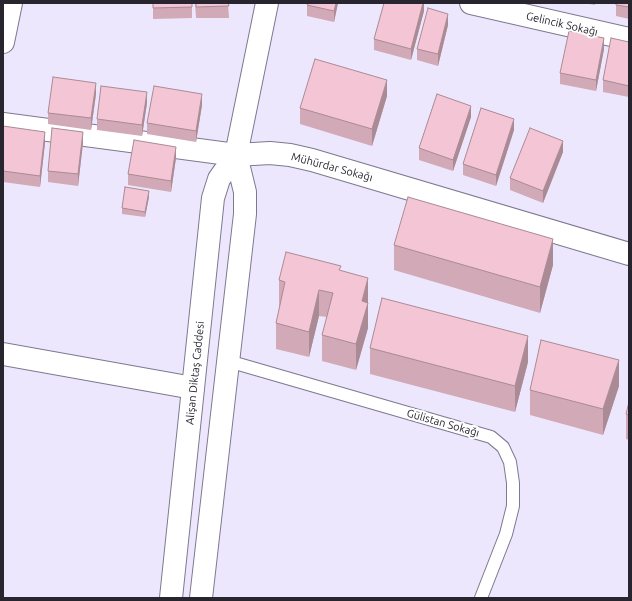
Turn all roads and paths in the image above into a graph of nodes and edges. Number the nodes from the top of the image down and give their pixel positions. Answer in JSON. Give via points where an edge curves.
{"nodes":[{"id":1,"x":10,"y":3,"type":"edge"},
{"id":2,"x":267,"y":3,"type":"edge"},
{"id":3,"x":471,"y":3,"type":"edge"},
{"id":4,"x":629,"y":39,"type":"edge"},
{"id":5,"x":3,"y":42,"type":"edge"},
{"id":6,"x":3,"y":124,"type":"edge"},
{"id":7,"x":236,"y":155,"type":"junction"},
{"id":8,"x":629,"y":254,"type":"edge"},
{"id":9,"x":3,"y":354,"type":"edge"},
{"id":10,"x":228,"y":361,"type":"junction"},
{"id":11,"x":193,"y":388,"type":"junction"},
{"id":12,"x":171,"y":598,"type":"edge"},
{"id":13,"x":201,"y":598,"type":"edge"},
{"id":14,"x":481,"y":598,"type":"edge"}],
"edges":[{"from":1,"to":5,"type":"street"},
{"from":2,"to":7,"type":"street","name":"Alişan Diktaş Caddesi"},
{"from":3,"to":4,"type":"street","name":"Gelincik Sokağı"},
{"from":6,"to":7,"type":"street","name":"Mühürdar Sokağı"},
{"from":7,"to":8,"type":"street","name":"Mühürdar Sokağı","via":[[270,153],[312,160]]},
{"from":7,"to":10,"type":"street","name":"Alişan Diktaş Caddesi","via":[[245,192],[245,214]]},
{"from":7,"to":11,"type":"street","name":"Alişan Diktaş Caddesi","via":[[219,179],[213,198]]},
{"from":9,"to":11,"type":"street"},
{"from":10,"to":13,"type":"street","name":"Alişan Diktaş Caddesi"},
{"from":10,"to":14,"type":"lane","name":"Gülistan Sokağı","via":[[491,437],[503,447],[510,462],[514,483],[513,506],[506,534]]},
{"from":11,"to":12,"type":"street","name":"Alişan Diktaş Caddesi"}]}
